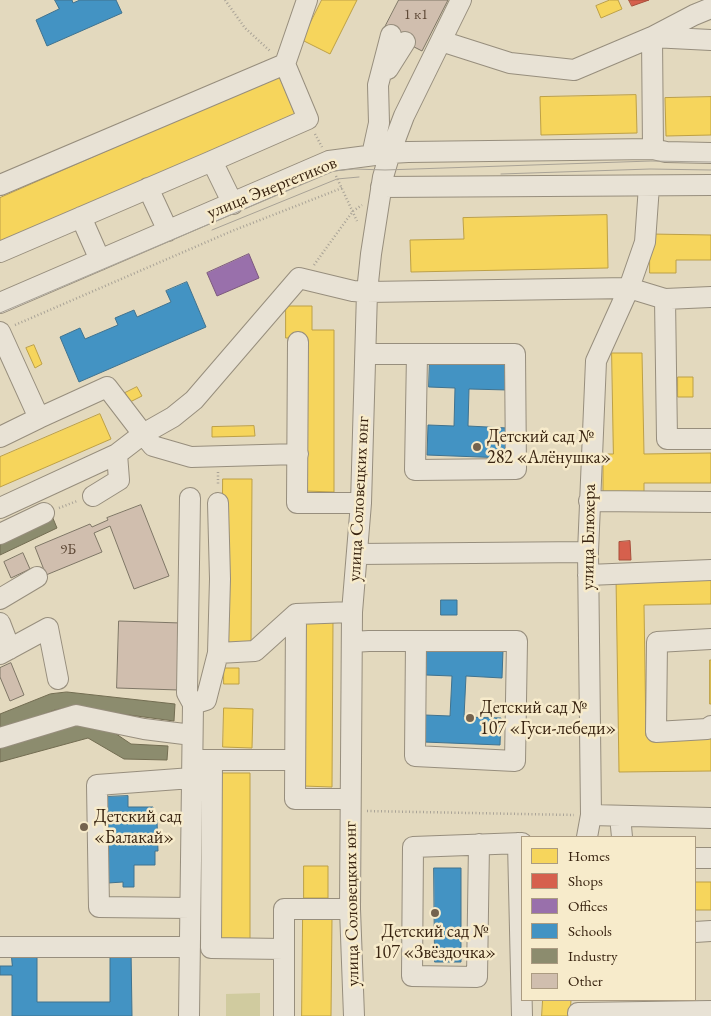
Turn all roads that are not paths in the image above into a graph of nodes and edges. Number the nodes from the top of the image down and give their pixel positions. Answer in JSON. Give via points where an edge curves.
{"nodes":[{"id":1,"x":307,"y":0,"type":"edge"},
{"id":2,"x":461,"y":0,"type":"edge"},
{"id":3,"x":711,"y":8,"type":"edge"},
{"id":4,"x":652,"y":37,"type":"junction"},
{"id":5,"x":398,"y":38,"type":"dead end"},
{"id":6,"x":441,"y":40,"type":"junction"},
{"id":7,"x":711,"y":40,"type":"edge"},
{"id":8,"x":285,"y":64,"type":"junction"},
{"id":9,"x":653,"y":149,"type":"junction"},
{"id":10,"x":711,"y":152,"type":"edge"},
{"id":11,"x":381,"y":154,"type":"junction"},
{"id":12,"x":212,"y":160,"type":"junction"},
{"id":13,"x":0,"y":185,"type":"edge"},
{"id":14,"x":711,"y":185,"type":"edge"},
{"id":15,"x":649,"y":186,"type":"junction"},
{"id":16,"x":382,"y":187,"type":"junction"},
{"id":17,"x":148,"y":188,"type":"junction"},
{"id":18,"x":233,"y":204,"type":"junction"},
{"id":19,"x":81,"y":216,"type":"junction"},
{"id":20,"x":168,"y":231,"type":"junction"},
{"id":21,"x":0,"y":252,"type":"edge"},
{"id":22,"x":100,"y":260,"type":"junction"},
{"id":23,"x":629,"y":288,"type":"junction"},
{"id":24,"x":367,"y":292,"type":"junction"},
{"id":25,"x":711,"y":297,"type":"edge"},
{"id":26,"x":665,"y":299,"type":"junction"},
{"id":27,"x":0,"y":303,"type":"edge"},
{"id":28,"x":4,"y":330,"type":"edge"},
{"id":29,"x":298,"y":342,"type":"dead end"},
{"id":30,"x":366,"y":354,"type":"junction"},
{"id":31,"x":417,"y":354,"type":"junction"},
{"id":32,"x":39,"y":418,"type":"junction"},
{"id":33,"x":143,"y":434,"type":"junction"},
{"id":34,"x":0,"y":437,"type":"edge"},
{"id":35,"x":711,"y":439,"type":"edge"},
{"id":36,"x":117,"y":454,"type":"junction"},
{"id":37,"x":298,"y":454,"type":"junction"},
{"id":38,"x":92,"y":496,"type":"road end"},
{"id":39,"x":190,"y":498,"type":"dead end"},
{"id":40,"x":589,"y":501,"type":"junction"},
{"id":41,"x":711,"y":502,"type":"edge"},
{"id":42,"x":218,"y":503,"type":"road end"},
{"id":43,"x":361,"y":503,"type":"junction"},
{"id":44,"x":0,"y":508,"type":"edge"},
{"id":45,"x":44,"y":513,"type":"road end"},
{"id":46,"x":0,"y":534,"type":"edge"},
{"id":47,"x":588,"y":552,"type":"junction"},
{"id":48,"x":357,"y":554,"type":"junction"},
{"id":49,"x":711,"y":570,"type":"edge"},
{"id":50,"x":588,"y":575,"type":"junction"},
{"id":51,"x":37,"y":577,"type":"dead end"},
{"id":52,"x":0,"y":599,"type":"edge"},
{"id":53,"x":352,"y":612,"type":"junction"},
{"id":54,"x":296,"y":614,"type":"junction"},
{"id":55,"x":0,"y":623,"type":"edge"},
{"id":56,"x":711,"y":639,"type":"edge"},
{"id":57,"x":416,"y":641,"type":"junction"},
{"id":58,"x":352,"y":642,"type":"junction"},
{"id":59,"x":5,"y":652,"type":"edge"},
{"id":60,"x":218,"y":653,"type":"junction"},
{"id":61,"x":58,"y":678,"type":"dead end"},
{"id":62,"x":193,"y":704,"type":"junction"},
{"id":63,"x":711,"y":726,"type":"edge"},
{"id":64,"x":192,"y":735,"type":"junction"},
{"id":65,"x":0,"y":738,"type":"edge"},
{"id":66,"x":295,"y":760,"type":"junction"},
{"id":67,"x":199,"y":766,"type":"junction"},
{"id":68,"x":350,"y":805,"type":"junction"},
{"id":69,"x":591,"y":815,"type":"junction"},
{"id":70,"x":620,"y":816,"type":"junction"},
{"id":71,"x":711,"y":818,"type":"edge"},
{"id":72,"x":586,"y":836,"type":"edge"},
{"id":73,"x":622,"y":836,"type":"edge"},
{"id":74,"x":520,"y":843,"type":"edge"},
{"id":75,"x":479,"y":844,"type":"junction"},
{"id":76,"x":696,"y":858,"type":"edge"},
{"id":77,"x":711,"y":858,"type":"edge"},
{"id":78,"x":190,"y":908,"type":"junction"},
{"id":79,"x":350,"y":909,"type":"junction"},
{"id":80,"x":521,"y":930,"type":"edge"},
{"id":81,"x":711,"y":931,"type":"edge"},
{"id":82,"x":696,"y":932,"type":"edge"},
{"id":83,"x":0,"y":947,"type":"edge"},
{"id":84,"x":190,"y":947,"type":"junction"},
{"id":85,"x":284,"y":948,"type":"junction"},
{"id":86,"x":522,"y":1001,"type":"edge"},
{"id":87,"x":578,"y":1010,"type":"edge"},
{"id":88,"x":711,"y":1010,"type":"edge"},
{"id":89,"x":189,"y":1016,"type":"edge"},
{"id":90,"x":284,"y":1016,"type":"edge"},
{"id":91,"x":354,"y":1016,"type":"edge"},
{"id":92,"x":522,"y":1016,"type":"edge"}],
"edges":[{"from":1,"to":8,"type":"street"},
{"from":2,"to":6,"type":"street","name":"улица Соловецких юнг"},
{"from":3,"to":4,"type":"street"},
{"from":4,"to":6,"type":"street","via":[[574,70],[510,62]]},
{"from":4,"to":7,"type":"street"},
{"from":4,"to":9,"type":"street"},
{"from":5,"to":11,"type":"street","via":[[378,85]]},
{"from":6,"to":11,"type":"street","name":"улица Соловецких юнг","via":[[404,116]]},
{"from":8,"to":12,"type":"street","via":[[308,119]]},
{"from":8,"to":13,"type":"street"},
{"from":9,"to":10,"type":"street","name":"улица Энергетиков"},
{"from":9,"to":11,"type":"street","name":"улица Энергетиков"},
{"from":11,"to":16,"type":"street","name":"улица Соловецких юнг"},
{"from":11,"to":18,"type":"street","name":"улица Энергетиков","via":[[329,161]]},
{"from":12,"to":17,"type":"street"},
{"from":12,"to":18,"type":"street"},
{"from":14,"to":15,"type":"street"},
{"from":15,"to":16,"type":"street"},
{"from":15,"to":23,"type":"street","name":"улица Блюхера","via":[[645,242]]},
{"from":16,"to":24,"type":"street","name":"улица Соловецких юнг"},
{"from":17,"to":19,"type":"street"},
{"from":17,"to":20,"type":"street"},
{"from":18,"to":20,"type":"street","name":"улица Энергетиков"},
{"from":19,"to":21,"type":"street"},
{"from":19,"to":22,"type":"street"},
{"from":20,"to":22,"type":"street","name":"улица Энергетиков"},
{"from":22,"to":27,"type":"street","name":"улица Энергетиков"},
{"from":23,"to":24,"type":"street"},
{"from":23,"to":26,"type":"street"},
{"from":23,"to":40,"type":"street","name":"улица Блюхера","via":[[596,361]]},
{"from":24,"to":30,"type":"street","name":"улица Соловецких юнг"},
{"from":24,"to":33,"type":"street","via":[[299,278],[194,400]]},
{"from":25,"to":26,"type":"street"},
{"from":26,"to":35,"type":"street","via":[[667,439]]},
{"from":28,"to":32,"type":"street"},
{"from":29,"to":37,"type":"street"},
{"from":30,"to":31,"type":"street"},
{"from":30,"to":43,"type":"street","name":"улица Соловецких юнг"},
{"from":31,"to":31,"type":"street","via":[[515,354],[516,469],[416,470]]},
{"from":32,"to":33,"type":"street","via":[[107,387]]},
{"from":32,"to":34,"type":"street"},
{"from":33,"to":36,"type":"street"},
{"from":33,"to":37,"type":"street","via":[[153,446],[191,457]]},
{"from":36,"to":38,"type":"street","via":[[119,480]]},
{"from":36,"to":44,"type":"street"},
{"from":37,"to":43,"type":"street","via":[[297,503]]},
{"from":39,"to":62,"type":"street","via":[[188,693]]},
{"from":40,"to":41,"type":"street"},
{"from":40,"to":47,"type":"street","name":"улица Блюхера"},
{"from":42,"to":60,"type":"street"},
{"from":43,"to":48,"type":"street","name":"улица Соловецких юнг"},
{"from":45,"to":46,"type":"street"},
{"from":47,"to":48,"type":"street"},
{"from":47,"to":50,"type":"street","name":"улица Блюхера"},
{"from":48,"to":53,"type":"street","name":"улица Соловецких юнг"},
{"from":49,"to":50,"type":"street"},
{"from":50,"to":69,"type":"street","name":"улица Блюхера"},
{"from":51,"to":52,"type":"street"},
{"from":53,"to":54,"type":"street"},
{"from":53,"to":58,"type":"street","name":"улица Соловецких юнг"},
{"from":54,"to":60,"type":"street","via":[[255,651]]},
{"from":54,"to":66,"type":"street"},
{"from":55,"to":59,"type":"street"},
{"from":56,"to":63,"type":"street","via":[[657,642],[656,732],[707,729]]},
{"from":57,"to":57,"type":"street","via":[[517,641],[515,760],[415,756]]},
{"from":57,"to":58,"type":"street"},
{"from":58,"to":68,"type":"street","name":"улица Соловецких юнг"},
{"from":59,"to":61,"type":"street","via":[[48,628]]},
{"from":60,"to":62,"type":"street","via":[[206,700]]},
{"from":62,"to":64,"type":"street"},
{"from":64,"to":65,"type":"street","via":[[76,715]]},
{"from":64,"to":67,"type":"street"},
{"from":66,"to":67,"type":"street"},
{"from":66,"to":68,"type":"street","via":[[295,799]]},
{"from":67,"to":78,"type":"street"},
{"from":67,"to":78,"type":"street","via":[[97,785],[99,907]]},
{"from":67,"to":85,"type":"street","via":[[211,948]]},
{"from":68,"to":79,"type":"street","name":"улица Соловецких юнг"},
{"from":69,"to":70,"type":"street"},
{"from":69,"to":72,"type":"street","name":"улица Блюхера"},
{"from":70,"to":71,"type":"street"},
{"from":70,"to":73,"type":"street"},
{"from":74,"to":75,"type":"street"},
{"from":74,"to":80,"type":"street"},
{"from":75,"to":75,"type":"street","via":[[413,847],[412,976],[477,977]]},
{"from":76,"to":77,"type":"street"},
{"from":78,"to":84,"type":"street"},
{"from":79,"to":85,"type":"street","via":[[284,909]]},
{"from":79,"to":91,"type":"street","name":"улица Соловецких юнг"},
{"from":81,"to":82,"type":"street"},
{"from":83,"to":84,"type":"street"},
{"from":84,"to":89,"type":"street"},
{"from":85,"to":90,"type":"street"},
{"from":86,"to":92,"type":"street"},
{"from":87,"to":88,"type":"street"}]}
